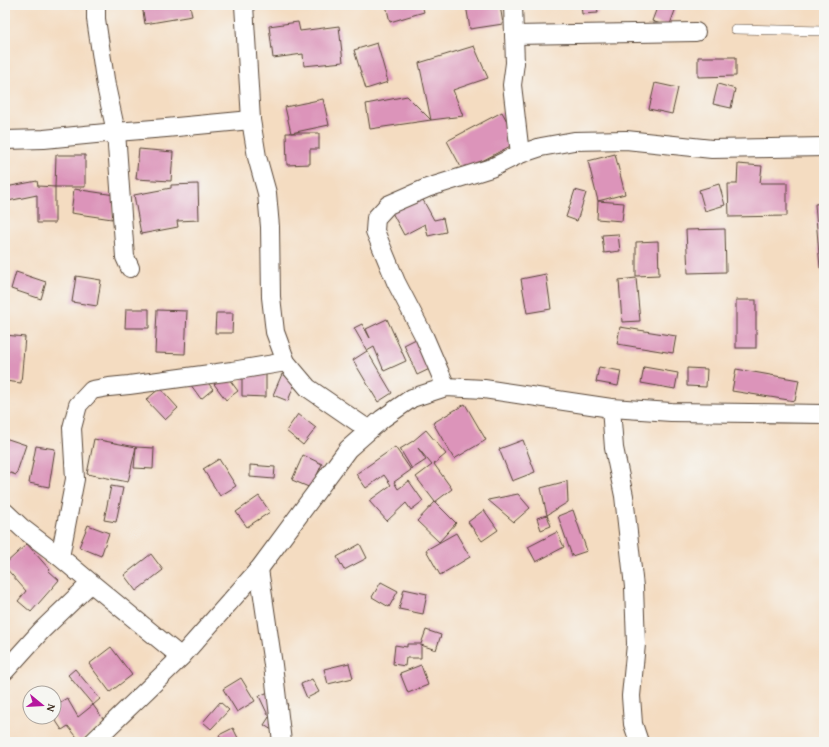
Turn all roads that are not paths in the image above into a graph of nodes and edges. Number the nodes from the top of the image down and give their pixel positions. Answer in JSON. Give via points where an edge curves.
{"nodes":[{"id":1,"x":96,"y":5,"type":"edge"},
{"id":2,"x":244,"y":5,"type":"edge"},
{"id":3,"x":513,"y":5,"type":"edge"},
{"id":4,"x":735,"y":29,"type":"dead end"},
{"id":5,"x":824,"y":31,"type":"edge"},
{"id":6,"x":696,"y":32,"type":"dead end"},
{"id":7,"x":514,"y":35,"type":"junction"},
{"id":8,"x":251,"y":120,"type":"junction"},
{"id":9,"x":116,"y":132,"type":"junction"},
{"id":10,"x":5,"y":140,"type":"edge"},
{"id":11,"x":824,"y":147,"type":"edge"},
{"id":12,"x":520,"y":154,"type":"junction"},
{"id":13,"x":130,"y":268,"type":"dead end"},
{"id":14,"x":286,"y":362,"type":"junction"},
{"id":15,"x":446,"y":387,"type":"junction"},
{"id":16,"x":611,"y":408,"type":"junction"},
{"id":17,"x":824,"y":414,"type":"edge"},
{"id":18,"x":369,"y":430,"type":"junction"},
{"id":19,"x":5,"y":512,"type":"edge"},
{"id":20,"x":60,"y":557,"type":"junction"},
{"id":21,"x":259,"y":569,"type":"junction"},
{"id":22,"x":91,"y":583,"type":"junction"},
{"id":23,"x":181,"y":657,"type":"junction"},
{"id":24,"x":5,"y":671,"type":"edge"},
{"id":25,"x":93,"y":742,"type":"edge"},
{"id":26,"x":282,"y":742,"type":"edge"},
{"id":27,"x":639,"y":742,"type":"edge"}],
"edges":[{"from":1,"to":9,"type":"street","via":[[106,86]]},
{"from":2,"to":8,"type":"street"},
{"from":3,"to":7,"type":"street"},
{"from":4,"to":5,"type":"lane"},
{"from":6,"to":7,"type":"street"},
{"from":7,"to":12,"type":"street","via":[[512,85]]},
{"from":8,"to":9,"type":"street"},
{"from":8,"to":14,"type":"street","via":[[257,157],[267,193],[275,332]]},
{"from":9,"to":10,"type":"street"},
{"from":9,"to":13,"type":"street","via":[[126,257]]},
{"from":11,"to":12,"type":"street","via":[[712,148],[626,140],[574,141]]},
{"from":12,"to":15,"type":"street","via":[[491,168],[427,188],[394,202],[376,218],[376,231],[393,274]]},
{"from":14,"to":18,"type":"street","via":[[308,388]]},
{"from":14,"to":20,"type":"street","via":[[92,390],[78,405],[72,428],[75,479]]},
{"from":15,"to":16,"type":"street","via":[[484,388]]},
{"from":15,"to":18,"type":"street","via":[[412,398]]},
{"from":16,"to":17,"type":"street","via":[[671,412]]},
{"from":16,"to":27,"type":"street","via":[[614,448],[624,496],[634,587],[636,644],[631,696],[633,724]]},
{"from":18,"to":21,"type":"street","via":[[348,449]]},
{"from":19,"to":20,"type":"street"},
{"from":20,"to":22,"type":"street"},
{"from":21,"to":23,"type":"street"},
{"from":21,"to":26,"type":"street"},
{"from":22,"to":23,"type":"street"},
{"from":22,"to":24,"type":"street","via":[[42,630]]},
{"from":23,"to":25,"type":"street"}]}
